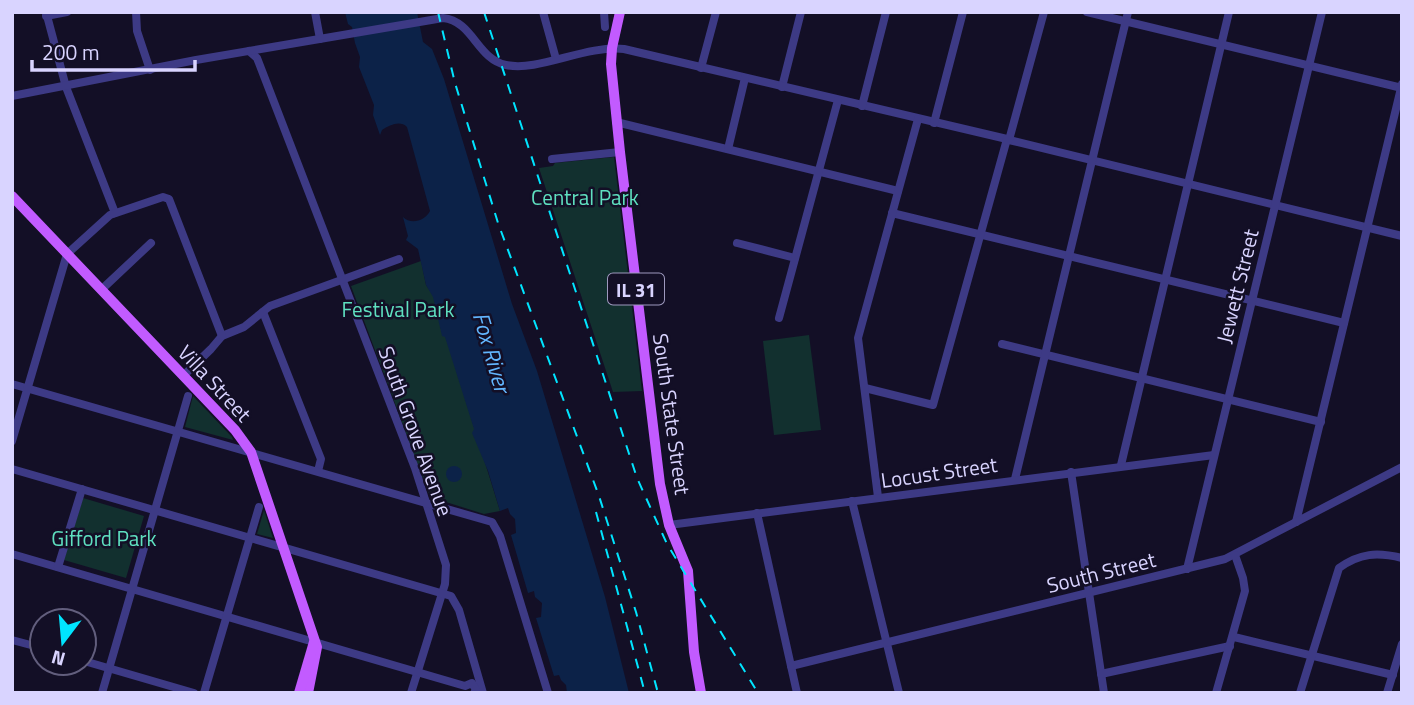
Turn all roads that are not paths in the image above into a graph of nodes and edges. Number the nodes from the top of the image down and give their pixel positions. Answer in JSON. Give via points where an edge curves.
{"nodes":[{"id":1,"x":67,"y":12,"type":"edge"},
{"id":2,"x":136,"y":12,"type":"edge"},
{"id":3,"x":315,"y":12,"type":"edge"},
{"id":4,"x":543,"y":12,"type":"edge"},
{"id":5,"x":604,"y":12,"type":"edge"},
{"id":6,"x":620,"y":12,"type":"edge"},
{"id":7,"x":716,"y":12,"type":"edge"},
{"id":8,"x":801,"y":12,"type":"edge"},
{"id":9,"x":886,"y":12,"type":"edge"},
{"id":10,"x":963,"y":12,"type":"edge"},
{"id":11,"x":1044,"y":12,"type":"edge"},
{"id":12,"x":1087,"y":12,"type":"edge"},
{"id":13,"x":1229,"y":12,"type":"edge"},
{"id":14,"x":1322,"y":12,"type":"edge"},
{"id":15,"x":46,"y":14,"type":"edge"},
{"id":16,"x":1127,"y":17,"type":"edge"},
{"id":17,"x":605,"y":27,"type":"dead end"},
{"id":18,"x":320,"y":39,"type":"junction"},
{"id":19,"x":1221,"y":45,"type":"junction"},
{"id":20,"x":612,"y":48,"type":"junction"},
{"id":21,"x":255,"y":53,"type":"junction"},
{"id":22,"x":556,"y":59,"type":"junction"},
{"id":23,"x":1309,"y":66,"type":"junction"},
{"id":24,"x":701,"y":68,"type":"junction"},
{"id":25,"x":149,"y":70,"type":"junction"},
{"id":26,"x":745,"y":78,"type":"junction"},
{"id":27,"x":66,"y":87,"type":"junction"},
{"id":28,"x":782,"y":87,"type":"junction"},
{"id":29,"x":1401,"y":87,"type":"edge"},
{"id":30,"x":12,"y":96,"type":"edge"},
{"id":31,"x":838,"y":100,"type":"junction"},
{"id":32,"x":862,"y":106,"type":"junction"},
{"id":33,"x":918,"y":119,"type":"junction"},
{"id":34,"x":616,"y":122,"type":"junction"},
{"id":35,"x":934,"y":123,"type":"junction"},
{"id":36,"x":1008,"y":140,"type":"junction"},
{"id":37,"x":728,"y":149,"type":"junction"},
{"id":38,"x":620,"y":152,"type":"junction"},
{"id":39,"x":552,"y":159,"type":"dead end"},
{"id":40,"x":1092,"y":161,"type":"junction"},
{"id":41,"x":818,"y":171,"type":"junction"},
{"id":42,"x":1188,"y":184,"type":"junction"},
{"id":43,"x":898,"y":191,"type":"junction"},
{"id":44,"x":12,"y":196,"type":"edge"},
{"id":45,"x":1275,"y":205,"type":"junction"},
{"id":46,"x":115,"y":213,"type":"junction"},
{"id":47,"x":892,"y":213,"type":"junction"},
{"id":48,"x":1367,"y":227,"type":"junction"},
{"id":49,"x":980,"y":235,"type":"junction"},
{"id":50,"x":1402,"y":236,"type":"edge"},
{"id":51,"x":151,"y":243,"type":"dead end"},
{"id":52,"x":737,"y":243,"type":"dead end"},
{"id":53,"x":67,"y":254,"type":"junction"},
{"id":54,"x":1069,"y":256,"type":"junction"},
{"id":55,"x":795,"y":258,"type":"junction"},
{"id":56,"x":400,"y":259,"type":"dead end"},
{"id":57,"x":342,"y":279,"type":"junction"},
{"id":58,"x":1165,"y":280,"type":"junction"},
{"id":59,"x":101,"y":289,"type":"junction"},
{"id":60,"x":1252,"y":301,"type":"junction"},
{"id":61,"x":263,"y":312,"type":"junction"},
{"id":62,"x":779,"y":317,"type":"dead end"},
{"id":63,"x":1344,"y":323,"type":"junction"},
{"id":64,"x":222,"y":336,"type":"junction"},
{"id":65,"x":1002,"y":344,"type":"dead end"},
{"id":66,"x":1045,"y":355,"type":"junction"},
{"id":67,"x":183,"y":376,"type":"junction"},
{"id":68,"x":1142,"y":378,"type":"junction"},
{"id":69,"x":12,"y":384,"type":"edge"},
{"id":70,"x":27,"y":388,"type":"junction"},
{"id":71,"x":865,"y":388,"type":"junction"},
{"id":72,"x":188,"y":396,"type":"dead end"},
{"id":73,"x":1228,"y":399,"type":"junction"},
{"id":74,"x":1321,"y":422,"type":"junction"},
{"id":75,"x":178,"y":431,"type":"junction"},
{"id":76,"x":12,"y":441,"type":"edge"},
{"id":77,"x":251,"y":452,"type":"junction"},
{"id":78,"x":1214,"y":455,"type":"junction"},
{"id":79,"x":1121,"y":466,"type":"junction"},
{"id":80,"x":1402,"y":467,"type":"edge"},
{"id":81,"x":12,"y":469,"type":"edge"},
{"id":82,"x":318,"y":471,"type":"junction"},
{"id":83,"x":1071,"y":472,"type":"junction"},
{"id":84,"x":1015,"y":479,"type":"junction"},
{"id":85,"x":82,"y":489,"type":"junction"},
{"id":86,"x":878,"y":497,"type":"junction"},
{"id":87,"x":852,"y":501,"type":"junction"},
{"id":88,"x":426,"y":503,"type":"junction"},
{"id":89,"x":259,"y":507,"type":"dead end"},
{"id":90,"x":155,"y":510,"type":"junction"},
{"id":91,"x":757,"y":513,"type":"junction"},
{"id":92,"x":1296,"y":522,"type":"junction"},
{"id":93,"x":669,"y":525,"type":"junction"},
{"id":94,"x":250,"y":538,"type":"junction"},
{"id":95,"x":283,"y":548,"type":"junction"},
{"id":96,"x":12,"y":554,"type":"edge"},
{"id":97,"x":1235,"y":555,"type":"junction"},
{"id":98,"x":1402,"y":558,"type":"edge"},
{"id":99,"x":58,"y":567,"type":"junction"},
{"id":100,"x":1186,"y":569,"type":"junction"},
{"id":101,"x":132,"y":589,"type":"junction"},
{"id":102,"x":1089,"y":592,"type":"junction"},
{"id":103,"x":441,"y":593,"type":"junction"},
{"id":104,"x":226,"y":616,"type":"junction"},
{"id":105,"x":1232,"y":641,"type":"junction"},
{"id":106,"x":314,"y":642,"type":"junction"},
{"id":107,"x":886,"y":642,"type":"junction"},
{"id":108,"x":1402,"y":644,"type":"edge"},
{"id":109,"x":1311,"y":655,"type":"junction"},
{"id":110,"x":98,"y":664,"type":"edge"},
{"id":111,"x":791,"y":666,"type":"junction"},
{"id":112,"x":109,"y":668,"type":"junction"},
{"id":113,"x":417,"y":672,"type":"junction"},
{"id":114,"x":1101,"y":674,"type":"junction"},
{"id":115,"x":1392,"y":675,"type":"junction"},
{"id":116,"x":475,"y":690,"type":"edge"},
{"id":117,"x":102,"y":693,"type":"edge"},
{"id":118,"x":194,"y":693,"type":"edge"},
{"id":119,"x":204,"y":693,"type":"edge"},
{"id":120,"x":299,"y":693,"type":"edge"},
{"id":121,"x":308,"y":693,"type":"edge"},
{"id":122,"x":411,"y":693,"type":"edge"},
{"id":123,"x":548,"y":693,"type":"edge"},
{"id":124,"x":701,"y":693,"type":"edge"},
{"id":125,"x":797,"y":693,"type":"edge"},
{"id":126,"x":899,"y":693,"type":"edge"},
{"id":127,"x":1104,"y":693,"type":"edge"},
{"id":128,"x":1216,"y":693,"type":"edge"},
{"id":129,"x":1300,"y":693,"type":"edge"},
{"id":130,"x":1387,"y":693,"type":"edge"}],
"edges":[{"from":1,"to":15,"type":"street"},
{"from":2,"to":25,"type":"street"},
{"from":3,"to":18,"type":"street"},
{"from":4,"to":22,"type":"street"},
{"from":5,"to":17,"type":"street"},
{"from":6,"to":20,"type":"main road","name":"South State Street","number":"IL 31"},
{"from":7,"to":24,"type":"street"},
{"from":8,"to":28,"type":"street"},
{"from":9,"to":32,"type":"street"},
{"from":10,"to":35,"type":"street"},
{"from":11,"to":36,"type":"street"},
{"from":12,"to":16,"type":"street"},
{"from":13,"to":19,"type":"street"},
{"from":14,"to":23,"type":"street","name":"Jewett Street"},
{"from":15,"to":27,"type":"street"},
{"from":16,"to":19,"type":"street"},
{"from":16,"to":40,"type":"street"},
{"from":18,"to":21,"type":"street"},
{"from":18,"to":22,"type":"street","via":[[443,18],[458,22],[489,57],[504,65]]},
{"from":19,"to":23,"type":"street"},
{"from":19,"to":42,"type":"street"},
{"from":20,"to":22,"type":"street"},
{"from":20,"to":24,"type":"street"},
{"from":20,"to":34,"type":"main road","name":"South State Street","number":"IL 31"},
{"from":21,"to":25,"type":"street"},
{"from":21,"to":57,"type":"street","name":"South Grove Avenue"},
{"from":23,"to":29,"type":"street"},
{"from":23,"to":45,"type":"street","name":"Jewett Street"},
{"from":24,"to":26,"type":"street"},
{"from":25,"to":27,"type":"street"},
{"from":26,"to":28,"type":"street"},
{"from":26,"to":37,"type":"street"},
{"from":27,"to":30,"type":"street"},
{"from":27,"to":46,"type":"street"},
{"from":28,"to":31,"type":"street"},
{"from":29,"to":48,"type":"street"},
{"from":31,"to":32,"type":"street"},
{"from":31,"to":41,"type":"street"},
{"from":32,"to":33,"type":"street"},
{"from":33,"to":35,"type":"street"},
{"from":33,"to":43,"type":"street"},
{"from":34,"to":37,"type":"street"},
{"from":34,"to":38,"type":"main road","name":"South State Street","number":"IL 31"},
{"from":35,"to":36,"type":"street"},
{"from":36,"to":40,"type":"street"},
{"from":36,"to":49,"type":"street"},
{"from":37,"to":41,"type":"street"},
{"from":38,"to":39,"type":"street"},
{"from":38,"to":93,"type":"main road","name":"South State Street","number":"IL 31","via":[[660,484]]},
{"from":40,"to":42,"type":"street"},
{"from":40,"to":54,"type":"street"},
{"from":41,"to":43,"type":"street"},
{"from":41,"to":55,"type":"street"},
{"from":42,"to":45,"type":"street"},
{"from":42,"to":58,"type":"street"},
{"from":43,"to":47,"type":"street"},
{"from":44,"to":53,"type":"main road","name":"Villa Street"},
{"from":45,"to":48,"type":"street"},
{"from":45,"to":60,"type":"street","name":"Jewett Street"},
{"from":46,"to":53,"type":"street"},
{"from":46,"to":64,"type":"street","via":[[167,197]]},
{"from":47,"to":49,"type":"street"},
{"from":47,"to":71,"type":"street","via":[[858,338]]},
{"from":48,"to":50,"type":"street"},
{"from":48,"to":63,"type":"street"},
{"from":49,"to":54,"type":"street"},
{"from":49,"to":71,"type":"street","via":[[933,405]]},
{"from":51,"to":59,"type":"street"},
{"from":52,"to":55,"type":"street"},
{"from":53,"to":59,"type":"main road","name":"Villa Street"},
{"from":53,"to":70,"type":"street"},
{"from":54,"to":58,"type":"street"},
{"from":54,"to":66,"type":"street"},
{"from":55,"to":62,"type":"street"},
{"from":56,"to":57,"type":"street"},
{"from":57,"to":61,"type":"street"},
{"from":57,"to":88,"type":"street","name":"South Grove Avenue"},
{"from":58,"to":60,"type":"street"},
{"from":58,"to":68,"type":"street"},
{"from":59,"to":67,"type":"main road","name":"Villa Street"},
{"from":60,"to":63,"type":"street"},
{"from":60,"to":73,"type":"street","name":"Jewett Street"},
{"from":61,"to":64,"type":"street"},
{"from":61,"to":82,"type":"street","via":[[321,460]]},
{"from":63,"to":74,"type":"street"},
{"from":64,"to":67,"type":"street"},
{"from":65,"to":66,"type":"street"},
{"from":66,"to":68,"type":"street"},
{"from":66,"to":84,"type":"street"},
{"from":67,"to":77,"type":"main road","name":"Villa Street"},
{"from":68,"to":73,"type":"street"},
{"from":68,"to":79,"type":"street"},
{"from":69,"to":70,"type":"street"},
{"from":70,"to":75,"type":"street"},
{"from":70,"to":76,"type":"street"},
{"from":71,"to":86,"type":"street"},
{"from":72,"to":75,"type":"street"},
{"from":73,"to":74,"type":"street"},
{"from":73,"to":78,"type":"street","name":"Jewett Street"},
{"from":74,"to":92,"type":"street"},
{"from":75,"to":77,"type":"street"},
{"from":75,"to":90,"type":"street"},
{"from":77,"to":82,"type":"street"},
{"from":77,"to":95,"type":"main road","name":"Villa Street"},
{"from":78,"to":79,"type":"street","name":"Locust Street"},
{"from":78,"to":100,"type":"street","name":"Jewett Street"},
{"from":79,"to":83,"type":"street","name":"Locust Street"},
{"from":80,"to":92,"type":"street","name":"South Street"},
{"from":81,"to":85,"type":"street"},
{"from":82,"to":88,"type":"street"},
{"from":83,"to":84,"type":"street","name":"Locust Street"},
{"from":83,"to":102,"type":"street"},
{"from":84,"to":86,"type":"street","name":"Locust Street"},
{"from":85,"to":90,"type":"street"},
{"from":85,"to":99,"type":"street"},
{"from":86,"to":87,"type":"street","name":"Locust Street"},
{"from":87,"to":91,"type":"street","name":"Locust Street"},
{"from":87,"to":107,"type":"street"},
{"from":88,"to":103,"type":"street","name":"South Grove Avenue","via":[[446,568]]},
{"from":88,"to":123,"type":"street","via":[[497,527]]},
{"from":89,"to":94,"type":"street"},
{"from":90,"to":94,"type":"street"},
{"from":90,"to":101,"type":"street"},
{"from":91,"to":93,"type":"street","name":"Locust Street"},
{"from":91,"to":111,"type":"street"},
{"from":92,"to":97,"type":"street","name":"South Street"},
{"from":93,"to":124,"type":"main road","name":"South State Street","number":"IL 31","via":[[688,571]]},
{"from":94,"to":95,"type":"street"},
{"from":94,"to":104,"type":"street"},
{"from":95,"to":103,"type":"street"},
{"from":95,"to":106,"type":"main road","name":"Villa Street"},
{"from":96,"to":99,"type":"street"},
{"from":97,"to":100,"type":"street","name":"South Street"},
{"from":97,"to":105,"type":"street","via":[[1245,591]]},
{"from":98,"to":109,"type":"street","via":[[1367,553],[1339,568]]},
{"from":99,"to":101,"type":"street"},
{"from":100,"to":102,"type":"street","name":"South Street"},
{"from":101,"to":104,"type":"street"},
{"from":101,"to":112,"type":"street"},
{"from":102,"to":107,"type":"street","name":"South Street"},
{"from":102,"to":114,"type":"street"},
{"from":103,"to":113,"type":"street","name":"South Grove Avenue"},
{"from":103,"to":116,"type":"street","via":[[455,600]]},
{"from":104,"to":106,"type":"street"},
{"from":104,"to":119,"type":"street"},
{"from":105,"to":109,"type":"street"},
{"from":105,"to":114,"type":"street"},
{"from":105,"to":128,"type":"street"},
{"from":106,"to":113,"type":"street"},
{"from":106,"to":120,"type":"main road"},
{"from":106,"to":121,"type":"main road","name":"Villa Street","via":[[318,651]]},
{"from":107,"to":111,"type":"street","name":"South Street"},
{"from":107,"to":126,"type":"street"},
{"from":108,"to":115,"type":"street"},
{"from":109,"to":115,"type":"street"},
{"from":109,"to":129,"type":"street"},
{"from":110,"to":112,"type":"street"},
{"from":111,"to":125,"type":"street"},
{"from":112,"to":117,"type":"street"},
{"from":112,"to":118,"type":"street"},
{"from":113,"to":116,"type":"street"},
{"from":113,"to":122,"type":"street","name":"South Grove Avenue"},
{"from":114,"to":127,"type":"street"},
{"from":115,"to":130,"type":"street"}]}
